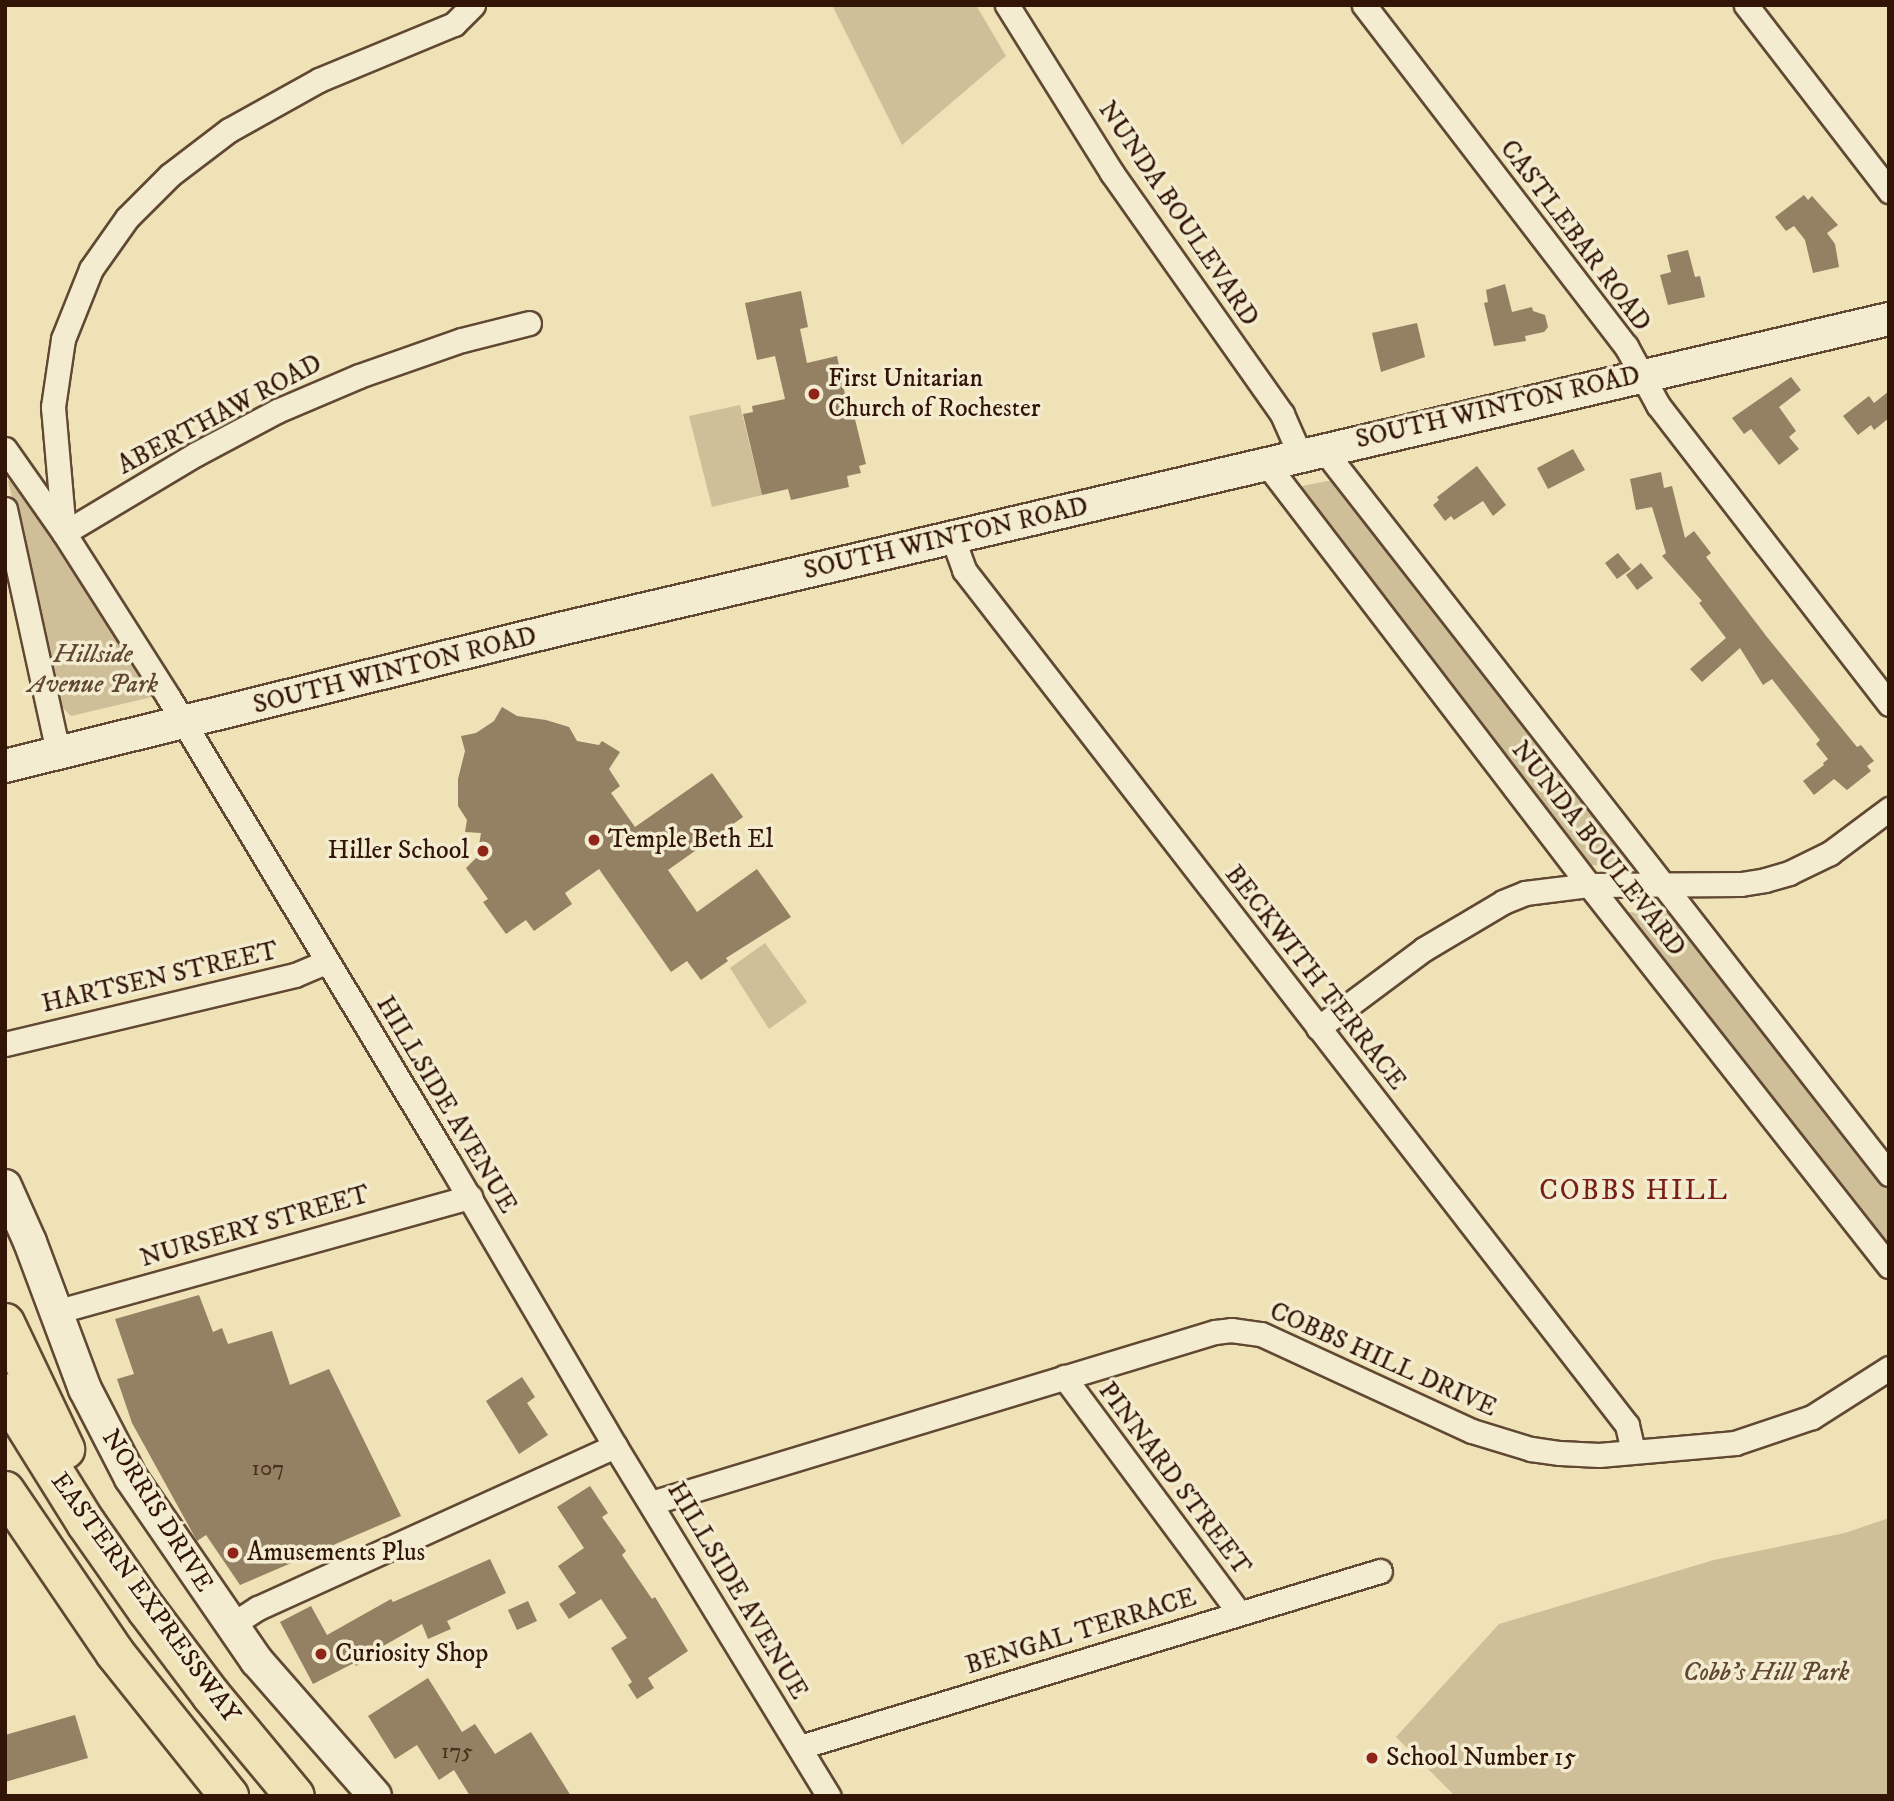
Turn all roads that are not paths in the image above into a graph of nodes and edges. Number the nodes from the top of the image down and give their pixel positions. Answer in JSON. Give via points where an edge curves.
{"nodes":[{"id":1,"x":1007,"y":5,"type":"edge"},
{"id":2,"x":1364,"y":5,"type":"edge"},
{"id":3,"x":1746,"y":5,"type":"edge"},
{"id":4,"x":470,"y":9,"type":"edge"},
{"id":5,"x":1889,"y":191,"type":"edge"},
{"id":6,"x":1889,"y":319,"type":"edge"},
{"id":7,"x":528,"y":323,"type":"dead end"},
{"id":8,"x":1639,"y":376,"type":"junction"},
{"id":9,"x":5,"y":450,"type":"edge"},
{"id":10,"x":1312,"y":452,"type":"junction"},
{"id":11,"x":1266,"y":463,"type":"junction"},
{"id":12,"x":5,"y":509,"type":"edge"},
{"id":13,"x":64,"y":533,"type":"junction"},
{"id":14,"x":953,"y":538,"type":"junction"},
{"id":15,"x":1889,"y":704,"type":"edge"},
{"id":16,"x":183,"y":724,"type":"junction"},
{"id":17,"x":58,"y":753,"type":"junction"},
{"id":18,"x":5,"y":766,"type":"edge"},
{"id":19,"x":1889,"y":809,"type":"edge"},
{"id":20,"x":1664,"y":884,"type":"junction"},
{"id":21,"x":1589,"y":885,"type":"junction"},
{"id":22,"x":326,"y":962,"type":"junction"},
{"id":23,"x":1318,"y":1028,"type":"junction"},
{"id":24,"x":5,"y":1044,"type":"edge"},
{"id":25,"x":1889,"y":1174,"type":"edge"},
{"id":26,"x":5,"y":1186,"type":"edge"},
{"id":27,"x":470,"y":1197,"type":"junction"},
{"id":28,"x":1889,"y":1266,"type":"edge"},
{"id":29,"x":55,"y":1312,"type":"junction"},
{"id":30,"x":5,"y":1323,"type":"edge"},
{"id":31,"x":1889,"y":1368,"type":"edge"},
{"id":32,"x":1064,"y":1377,"type":"junction"},
{"id":33,"x":5,"y":1393,"type":"edge"},
{"id":34,"x":615,"y":1446,"type":"junction"},
{"id":35,"x":1633,"y":1451,"type":"junction"},
{"id":36,"x":5,"y":1491,"type":"edge"},
{"id":37,"x":651,"y":1503,"type":"junction"},
{"id":38,"x":5,"y":1525,"type":"edge"},
{"id":39,"x":1380,"y":1572,"type":"dead end"},
{"id":40,"x":147,"y":1610,"type":"junction"},
{"id":41,"x":1239,"y":1613,"type":"junction"},
{"id":42,"x":230,"y":1626,"type":"junction"},
{"id":43,"x":158,"y":1710,"type":"junction"},
{"id":44,"x":800,"y":1747,"type":"junction"},
{"id":45,"x":229,"y":1796,"type":"edge"},
{"id":46,"x":295,"y":1796,"type":"edge"},
{"id":47,"x":375,"y":1796,"type":"edge"},
{"id":48,"x":829,"y":1796,"type":"edge"}],
"edges":[{"from":1,"to":10,"type":"street","name":"NUNDA BOULEVARD","via":[[1112,173]]},
{"from":2,"to":8,"type":"street","name":"CASTLEBAR ROAD","via":[[1626,346]]},
{"from":3,"to":5,"type":"street"},
{"from":4,"to":13,"type":"street","via":[[454,24],[366,59],[275,102],[229,130],[170,175],[127,218],[91,269],[63,339],[53,407]]},
{"from":6,"to":8,"type":"main road","name":"SOUTH WINTON ROAD"},
{"from":7,"to":13,"type":"street","name":"ABERTHAW ROAD","via":[[462,340],[359,376],[277,411]]},
{"from":8,"to":10,"type":"main road","name":"SOUTH WINTON ROAD"},
{"from":8,"to":15,"type":"street","name":"CASTLEBAR ROAD"},
{"from":9,"to":13,"type":"street","name":"HILLSIDE AVENUE"},
{"from":10,"to":11,"type":"main road","name":"SOUTH WINTON ROAD"},
{"from":10,"to":20,"type":"street","name":"NUNDA BOULEVARD"},
{"from":11,"to":14,"type":"main road","name":"SOUTH WINTON ROAD"},
{"from":11,"to":21,"type":"street","name":"NUNDA BOULEVARD"},
{"from":12,"to":17,"type":"street"},
{"from":13,"to":16,"type":"street","name":"HILLSIDE AVENUE"},
{"from":14,"to":16,"type":"main road","name":"SOUTH WINTON ROAD","via":[[573,626]]},
{"from":14,"to":23,"type":"street","name":"BECKWITH TERRACE","via":[[964,570]]},
{"from":16,"to":17,"type":"main road","name":"SOUTH WINTON ROAD"},
{"from":16,"to":22,"type":"street","name":"HILLSIDE AVENUE"},
{"from":17,"to":18,"type":"main road","name":"SOUTH WINTON ROAD"},
{"from":19,"to":20,"type":"street","via":[[1830,853],[1789,873],[1741,884]]},
{"from":20,"to":21,"type":"street"},
{"from":20,"to":25,"type":"street","name":"NUNDA BOULEVARD"},
{"from":21,"to":23,"type":"street","via":[[1525,893],[1479,914]]},
{"from":21,"to":28,"type":"street","name":"NUNDA BOULEVARD"},
{"from":22,"to":24,"type":"street","name":"HARTSEN STREET","via":[[295,975]]},
{"from":22,"to":27,"type":"street","name":"HILLSIDE AVENUE"},
{"from":23,"to":35,"type":"street","name":"BECKWITH TERRACE","via":[[1627,1425]]},
{"from":26,"to":29,"type":"main road","name":"NORRIS DRIVE"},
{"from":27,"to":29,"type":"street","name":"NURSERY STREET"},
{"from":27,"to":34,"type":"street","name":"HILLSIDE AVENUE"},
{"from":29,"to":42,"type":"main road","name":"NORRIS DRIVE","via":[[85,1389],[121,1460]]},
{"from":30,"to":40,"type":"highway"},
{"from":31,"to":35,"type":"street","name":"COBBS HILL DRIVE","via":[[1812,1416],[1772,1433],[1697,1448]]},
{"from":32,"to":35,"type":"street","name":"COBBS HILL DRIVE","via":[[1215,1332],[1245,1330],[1502,1441],[1560,1453]]},
{"from":32,"to":37,"type":"street","name":"COBBS HILL DRIVE"},
{"from":32,"to":41,"type":"street","name":"PINNARD STREET"},
{"from":33,"to":40,"type":"highway","name":"EASTERN EXPRESSWAY"},
{"from":34,"to":37,"type":"street","name":"HILLSIDE AVENUE"},
{"from":34,"to":42,"type":"street","via":[[258,1608]]},
{"from":36,"to":43,"type":"highway","name":"EASTERN EXPRESSWAY"},
{"from":37,"to":44,"type":"street","name":"HILLSIDE AVENUE"},
{"from":38,"to":43,"type":"highway"},
{"from":39,"to":41,"type":"street","name":"BENGAL TERRACE"},
{"from":40,"to":46,"type":"highway","name":"EASTERN EXPRESSWAY"},
{"from":41,"to":44,"type":"street","name":"BENGAL TERRACE"},
{"from":42,"to":47,"type":"main road","name":"NORRIS DRIVE"},
{"from":43,"to":45,"type":"highway","name":"EASTERN EXPRESSWAY"},
{"from":44,"to":48,"type":"street","name":"HILLSIDE AVENUE"}]}
